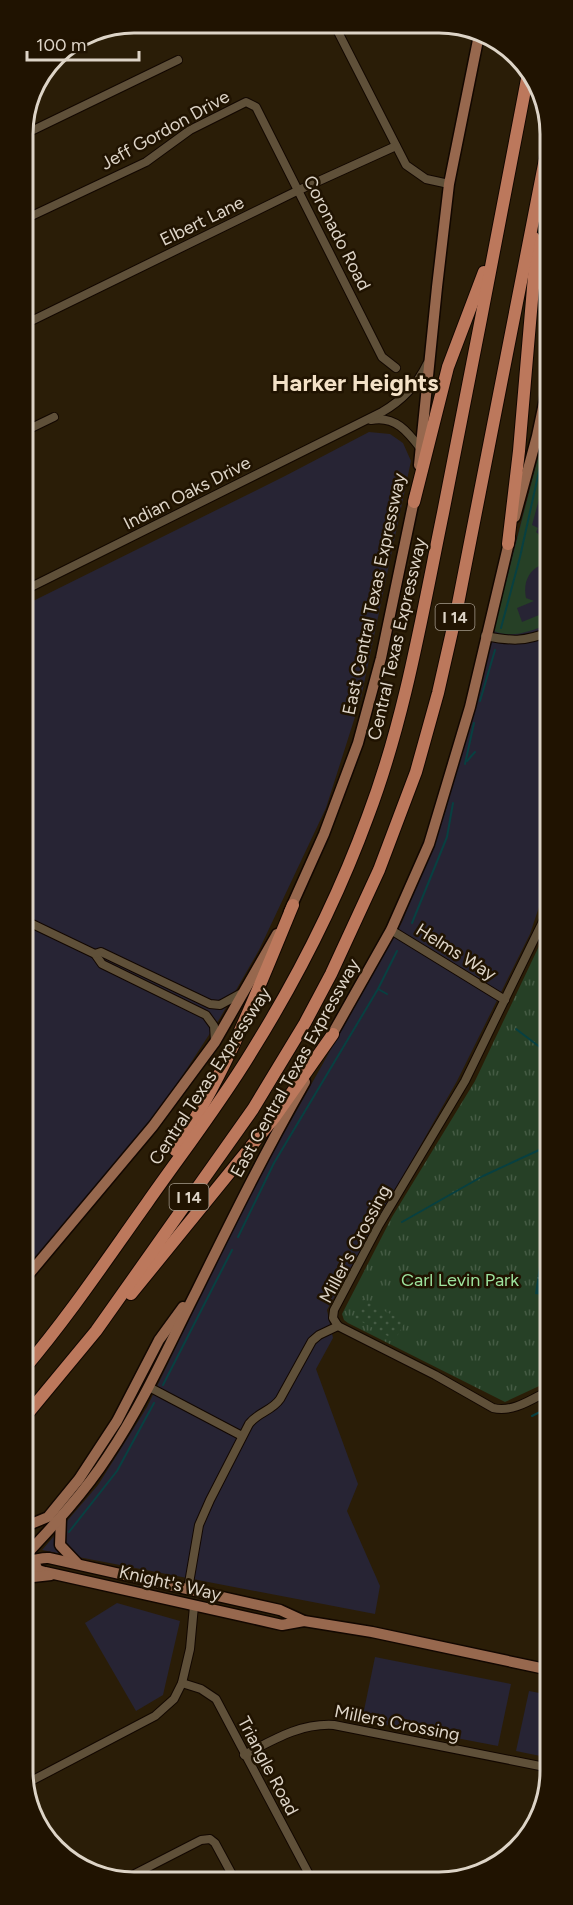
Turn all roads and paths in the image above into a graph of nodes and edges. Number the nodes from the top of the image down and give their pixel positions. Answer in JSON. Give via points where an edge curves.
{"nodes":[{"id":1,"x":339,"y":33,"type":"edge"},
{"id":2,"x":478,"y":41,"type":"edge"},
{"id":3,"x":178,"y":60,"type":"dead end"},
{"id":4,"x":526,"y":84,"type":"edge"},
{"id":5,"x":256,"y":106,"type":"joint"},
{"id":6,"x":33,"y":130,"type":"edge"},
{"id":7,"x":396,"y":146,"type":"junction"},
{"id":8,"x":450,"y":184,"type":"junction"},
{"id":9,"x":540,"y":187,"type":"edge"},
{"id":10,"x":299,"y":190,"type":"junction"},
{"id":11,"x":33,"y":215,"type":"edge"},
{"id":12,"x":533,"y":224,"type":"junction"},
{"id":13,"x":496,"y":240,"type":"junction"},
{"id":14,"x":33,"y":320,"type":"edge"},
{"id":15,"x":431,"y":354,"type":"junction"},
{"id":16,"x":396,"y":368,"type":"dead end"},
{"id":17,"x":54,"y":417,"type":"dead end"},
{"id":18,"x":364,"y":422,"type":"junction"},
{"id":19,"x":540,"y":422,"type":"edge"},
{"id":20,"x":33,"y":427,"type":"edge"},
{"id":21,"x":537,"y":436,"type":"junction"},
{"id":22,"x":540,"y":437,"type":"edge"},
{"id":23,"x":421,"y":449,"type":"junction"},
{"id":24,"x":414,"y":502,"type":"junction"},
{"id":25,"x":508,"y":544,"type":"junction"},
{"id":26,"x":33,"y":586,"type":"edge"},
{"id":27,"x":540,"y":635,"type":"edge"},
{"id":28,"x":485,"y":636,"type":"junction"},
{"id":29,"x":293,"y":905,"type":"junction"},
{"id":30,"x":33,"y":924,"type":"edge"},
{"id":31,"x":540,"y":928,"type":"edge"},
{"id":32,"x":391,"y":930,"type":"junction"},
{"id":33,"x":96,"y":954,"type":"junction"},
{"id":34,"x":243,"y":992,"type":"junction"},
{"id":35,"x":505,"y":1000,"type":"junction"},
{"id":36,"x":333,"y":1034,"type":"junction"},
{"id":37,"x":215,"y":1042,"type":"junction"},
{"id":38,"x":118,"y":1243,"type":"junction"},
{"id":39,"x":33,"y":1269,"type":"edge"},
{"id":40,"x":195,"y":1293,"type":"junction"},
{"id":41,"x":338,"y":1326,"type":"junction"},
{"id":42,"x":96,"y":1331,"type":"junction"},
{"id":43,"x":33,"y":1357,"type":"edge"},
{"id":44,"x":149,"y":1387,"type":"junction"},
{"id":45,"x":540,"y":1395,"type":"edge"},
{"id":46,"x":33,"y":1407,"type":"edge"},
{"id":47,"x":242,"y":1436,"type":"junction"},
{"id":48,"x":60,"y":1518,"type":"junction"},
{"id":49,"x":33,"y":1523,"type":"edge"},
{"id":50,"x":33,"y":1552,"type":"edge"},
{"id":51,"x":33,"y":1559,"type":"edge"},
{"id":52,"x":33,"y":1565,"type":"edge"},
{"id":53,"x":80,"y":1565,"type":"junction"},
{"id":54,"x":58,"y":1575,"type":"junction"},
{"id":55,"x":33,"y":1577,"type":"edge"},
{"id":56,"x":188,"y":1589,"type":"junction"},
{"id":57,"x":249,"y":1603,"type":"junction"},
{"id":58,"x":194,"y":1606,"type":"junction"},
{"id":59,"x":304,"y":1621,"type":"junction"},
{"id":60,"x":540,"y":1668,"type":"edge"},
{"id":61,"x":182,"y":1683,"type":"junction"},
{"id":62,"x":244,"y":1755,"type":"junction"},
{"id":63,"x":540,"y":1766,"type":"edge"},
{"id":64,"x":34,"y":1778,"type":"edge"},
{"id":65,"x":139,"y":1872,"type":"edge"},
{"id":66,"x":231,"y":1872,"type":"edge"},
{"id":67,"x":308,"y":1872,"type":"edge"}],
"edges":[{"from":1,"to":7,"type":"street"},
{"from":2,"to":8,"type":"main road","name":"East Central Texas Expressway"},
{"from":3,"to":6,"type":"street"},
{"from":4,"to":13,"type":"highway","name":"Central Texas Expressway","number":"I 14"},
{"from":5,"to":10,"type":"street","name":"Coronado Road"},
{"from":5,"to":11,"type":"street","name":"Jeff Gordon Drive","via":[[246,102],[190,130],[146,162]]},
{"from":7,"to":8,"type":"street","via":[[406,165],[426,179]]},
{"from":7,"to":10,"type":"street","name":"Elbert Lane"},
{"from":8,"to":15,"type":"main road","name":"East Central Texas Expressway"},
{"from":9,"to":12,"type":"highway","number":"I 14"},
{"from":10,"to":14,"type":"street","name":"Elbert Lane"},
{"from":10,"to":16,"type":"street","name":"Coronado Road","via":[[382,357]]},
{"from":12,"to":25,"type":"highway","via":[[536,253]]},
{"from":12,"to":42,"type":"highway","number":"I 14","via":[[438,693],[416,772],[380,870],[305,1023],[253,1109]]},
{"from":13,"to":24,"type":"highway","via":[[448,368]]},
{"from":13,"to":38,"type":"highway","name":"Central Texas Expressway","number":"I 14","via":[[407,689],[369,816],[311,946],[252,1052]]},
{"from":15,"to":18,"type":"street","name":"Indian Oaks Drive","via":[[420,379],[405,396]]},
{"from":15,"to":23,"type":"main road","name":"East Central Texas Expressway"},
{"from":17,"to":20,"type":"street"},
{"from":18,"to":23,"type":"street","via":[[380,418],[393,422],[405,429]]},
{"from":18,"to":26,"type":"street","name":"Indian Oaks Drive"},
{"from":19,"to":21,"type":"main road","name":"East Central Texas Expressway"},
{"from":21,"to":22,"type":"street"},
{"from":21,"to":25,"type":"main road","name":"East Central Texas Expressway"},
{"from":23,"to":24,"type":"main road","name":"East Central Texas Expressway"},
{"from":24,"to":29,"type":"main road","name":"East Central Texas Expressway","via":[[361,733]]},
{"from":25,"to":28,"type":"main road","name":"East Central Texas Expressway"},
{"from":27,"to":28,"type":"street","via":[[513,641]]},
{"from":28,"to":32,"type":"main road","name":"East Central Texas Expressway","via":[[470,707],[432,833]]},
{"from":29,"to":34,"type":"main road","name":"East Central Texas Expressway"},
{"from":29,"to":38,"type":"highway","via":[[216,1080],[197,1116],[123,1225]]},
{"from":30,"to":33,"type":"street"},
{"from":31,"to":35,"type":"street","name":"Miller's Crossing"},
{"from":32,"to":35,"type":"street","name":"Helms Way"},
{"from":32,"to":36,"type":"main road","name":"East Central Texas Expressway"},
{"from":33,"to":34,"type":"street","via":[[101,952],[210,1005],[220,1005]]},
{"from":33,"to":37,"type":"street","via":[[102,964],[206,1015],[214,1026]]},
{"from":34,"to":37,"type":"main road","name":"East Central Texas Expressway"},
{"from":35,"to":41,"type":"street","name":"Miller's Crossing","via":[[465,1081],[383,1217],[333,1310]]},
{"from":36,"to":40,"type":"main road","name":"East Central Texas Expressway","via":[[264,1153]]},
{"from":36,"to":42,"type":"highway","via":[[242,1159],[110,1322]]},
{"from":37,"to":39,"type":"main road","name":"East Central Texas Expressway","via":[[153,1126]]},
{"from":38,"to":43,"type":"highway","name":"Central Texas Expressway","number":"I 14"},
{"from":40,"to":44,"type":"main road","name":"East Central Texas Expressway"},
{"from":40,"to":49,"type":"main road","via":[[159,1340],[117,1421],[79,1479],[48,1517]]},
{"from":41,"to":45,"type":"street","name":"Miller's Crossing","via":[[493,1408],[511,1409]]},
{"from":41,"to":47,"type":"street","via":[[312,1341],[276,1405],[254,1417]]},
{"from":42,"to":46,"type":"highway","number":"I 14"},
{"from":44,"to":47,"type":"street"},
{"from":44,"to":48,"type":"main road","name":"East Central Texas Expressway","via":[[108,1456]]},
{"from":47,"to":56,"type":"street","via":[[199,1525]]},
{"from":48,"to":50,"type":"main road","name":"East Central Texas Expressway"},
{"from":48,"to":53,"type":"main road","via":[[60,1545]]},
{"from":51,"to":53,"type":"main road","name":"Knight's Way","via":[[43,1557]]},
{"from":52,"to":54,"type":"main road","name":"Knight's Way"},
{"from":53,"to":56,"type":"main road","name":"Knight's Way"},
{"from":54,"to":55,"type":"main road"},
{"from":54,"to":58,"type":"main road","name":"Knight's Way"},
{"from":56,"to":57,"type":"main road","name":"Knight's Way"},
{"from":57,"to":58,"type":"main road","via":[[234,1607],[198,1600]]},
{"from":57,"to":59,"type":"main road","name":"Knight's Way"},
{"from":58,"to":59,"type":"main road","name":"Knight's Way","via":[[282,1624]]},
{"from":58,"to":61,"type":"street"},
{"from":59,"to":60,"type":"main road","name":"Knight's Way"},
{"from":61,"to":62,"type":"street","name":"Triangle Road","via":[[216,1699]]},
{"from":61,"to":64,"type":"street","via":[[167,1707]]},
{"from":62,"to":63,"type":"street","name":"Millers Crossing","via":[[307,1725],[320,1724]]},
{"from":62,"to":67,"type":"street","name":"Triangle Road"},
{"from":65,"to":66,"type":"street","via":[[210,1839]]}]}
